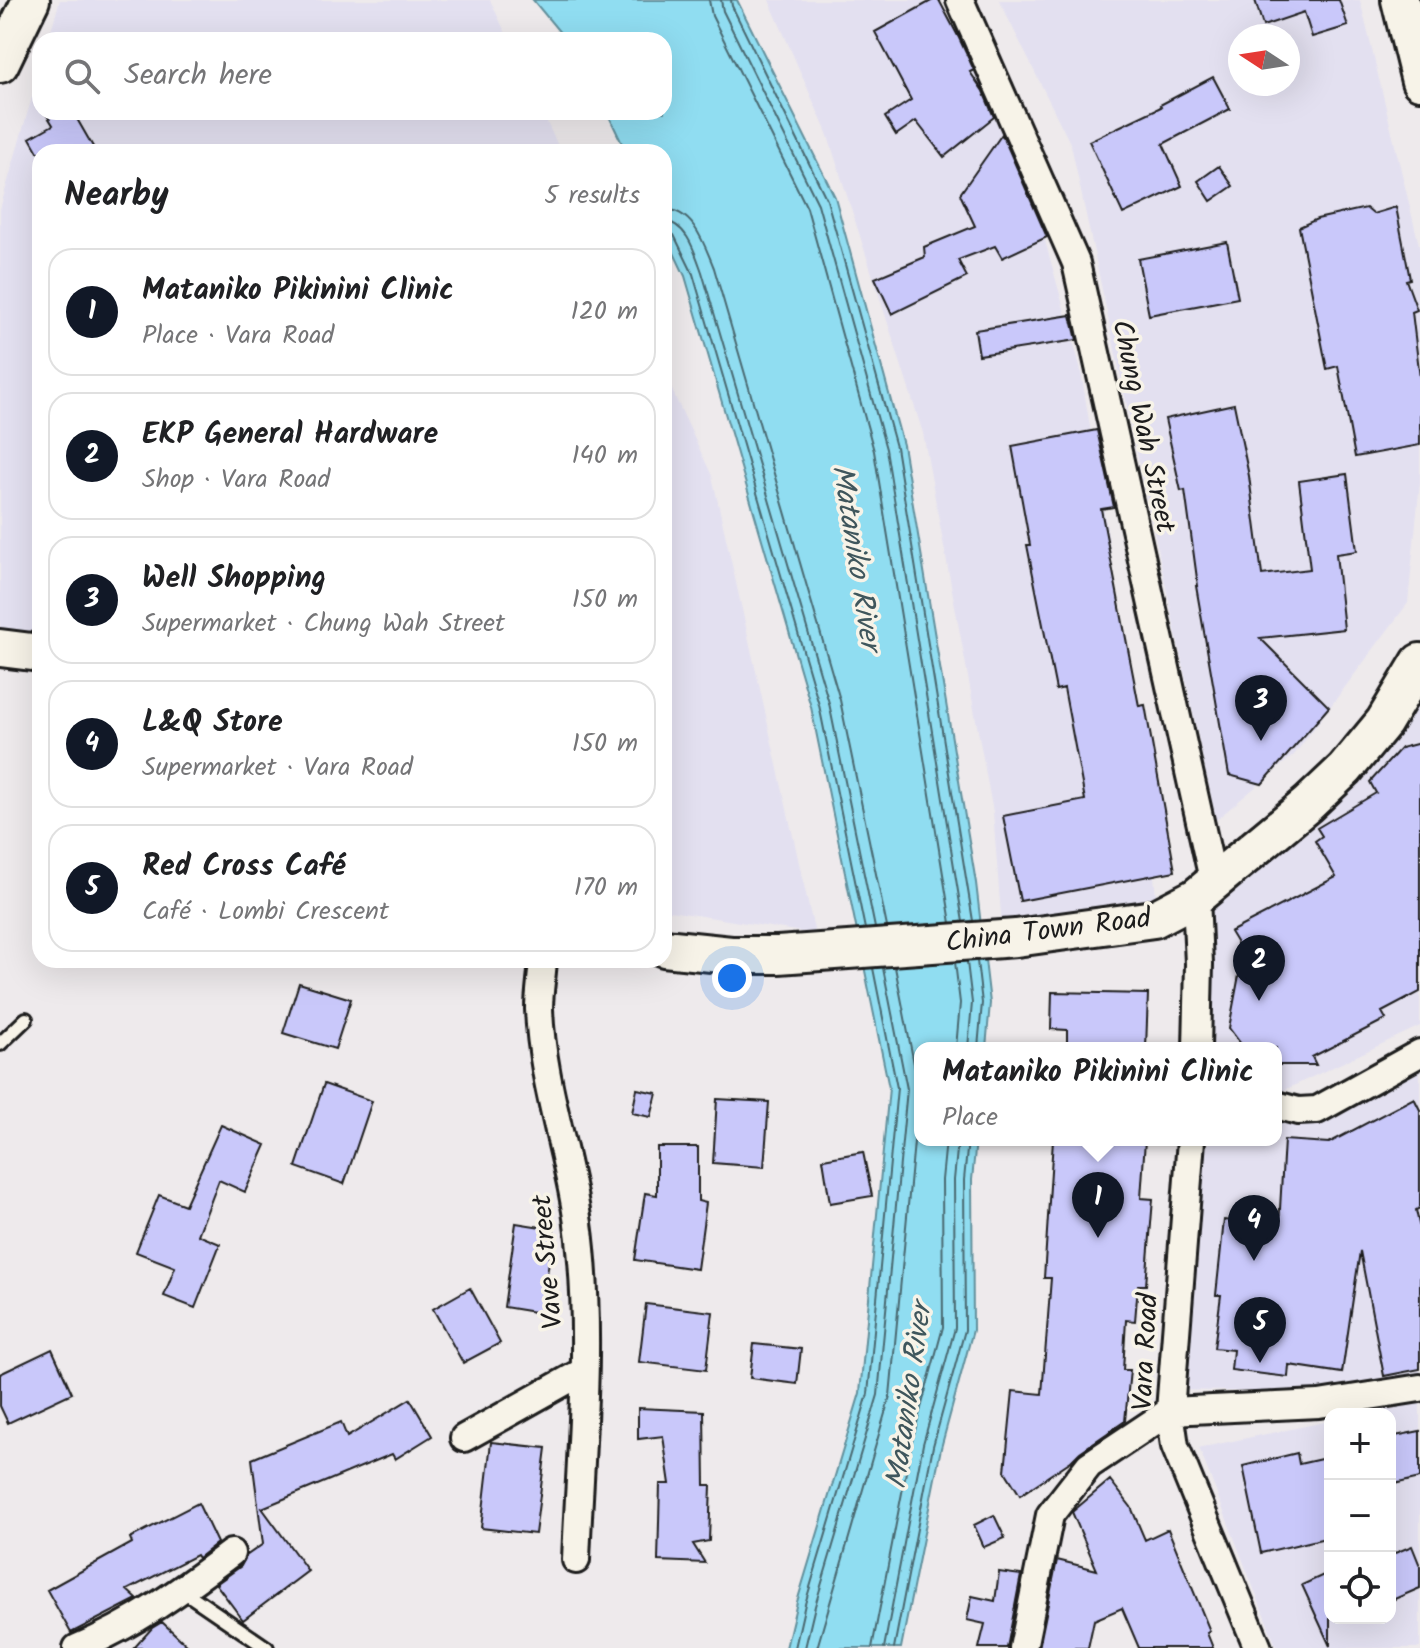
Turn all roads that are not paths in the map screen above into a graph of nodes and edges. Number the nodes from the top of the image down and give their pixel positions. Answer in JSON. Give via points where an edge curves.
{"nodes":[{"id":1,"x":31,"y":0,"type":"edge"},
{"id":2,"x":960,"y":0,"type":"edge"},
{"id":3,"x":1400,"y":0,"type":"edge"},
{"id":4,"x":0,"y":64,"type":"edge"},
{"id":5,"x":1420,"y":81,"type":"edge"},
{"id":6,"x":0,"y":648,"type":"edge"},
{"id":7,"x":32,"y":652,"type":"edge"},
{"id":8,"x":1420,"y":662,"type":"edge"},
{"id":9,"x":1205,"y":890,"type":"junction"},
{"id":10,"x":672,"y":949,"type":"edge"},
{"id":11,"x":542,"y":968,"type":"edge"},
{"id":12,"x":26,"y":1019,"type":"dead end"},
{"id":13,"x":1197,"y":1042,"type":"edge"},
{"id":14,"x":0,"y":1044,"type":"edge"},
{"id":15,"x":1420,"y":1053,"type":"edge"},
{"id":16,"x":1282,"y":1107,"type":"edge"},
{"id":17,"x":1191,"y":1146,"type":"edge"},
{"id":18,"x":584,"y":1371,"type":"junction"},
{"id":19,"x":1420,"y":1388,"type":"edge"},
{"id":20,"x":1170,"y":1411,"type":"junction"},
{"id":21,"x":464,"y":1438,"type":"dead end"},
{"id":22,"x":231,"y":1553,"type":"dead end"},
{"id":23,"x":576,"y":1560,"type":"dead end"},
{"id":24,"x":182,"y":1590,"type":"junction"},
{"id":25,"x":77,"y":1648,"type":"edge"},
{"id":26,"x":267,"y":1648,"type":"edge"},
{"id":27,"x":1023,"y":1648,"type":"edge"},
{"id":28,"x":1258,"y":1648,"type":"edge"}],
"edges":[{"from":1,"to":4,"type":"street"},
{"from":2,"to":9,"type":"street","name":"Chung Wah Street","via":[[1076,263]]},
{"from":3,"to":5,"type":"street"},
{"from":6,"to":7,"type":"street"},
{"from":8,"to":9,"type":"street","name":"China Town Road","via":[[1384,722],[1345,769]]},
{"from":9,"to":10,"type":"street","name":"China Town Road","via":[[1154,919],[1016,938],[778,955]]},
{"from":9,"to":13,"type":"street"},
{"from":11,"to":18,"type":"street","name":"Vave Street","via":[[539,1008],[546,1065],[581,1246]]},
{"from":12,"to":14,"type":"lane"},
{"from":15,"to":16,"type":"street","via":[[1317,1110]]},
{"from":17,"to":20,"type":"street","name":"Vara Road"},
{"from":18,"to":21,"type":"street"},
{"from":18,"to":23,"type":"street","name":"Vave Street"},
{"from":19,"to":20,"type":"street","via":[[1319,1404]]},
{"from":20,"to":27,"type":"street","via":[[1089,1465],[1050,1515]]},
{"from":20,"to":28,"type":"street","name":"Vara Road","via":[[1175,1446]]},
{"from":22,"to":24,"type":"street"},
{"from":24,"to":25,"type":"street","via":[[113,1634]]},
{"from":24,"to":26,"type":"lane"}]}
